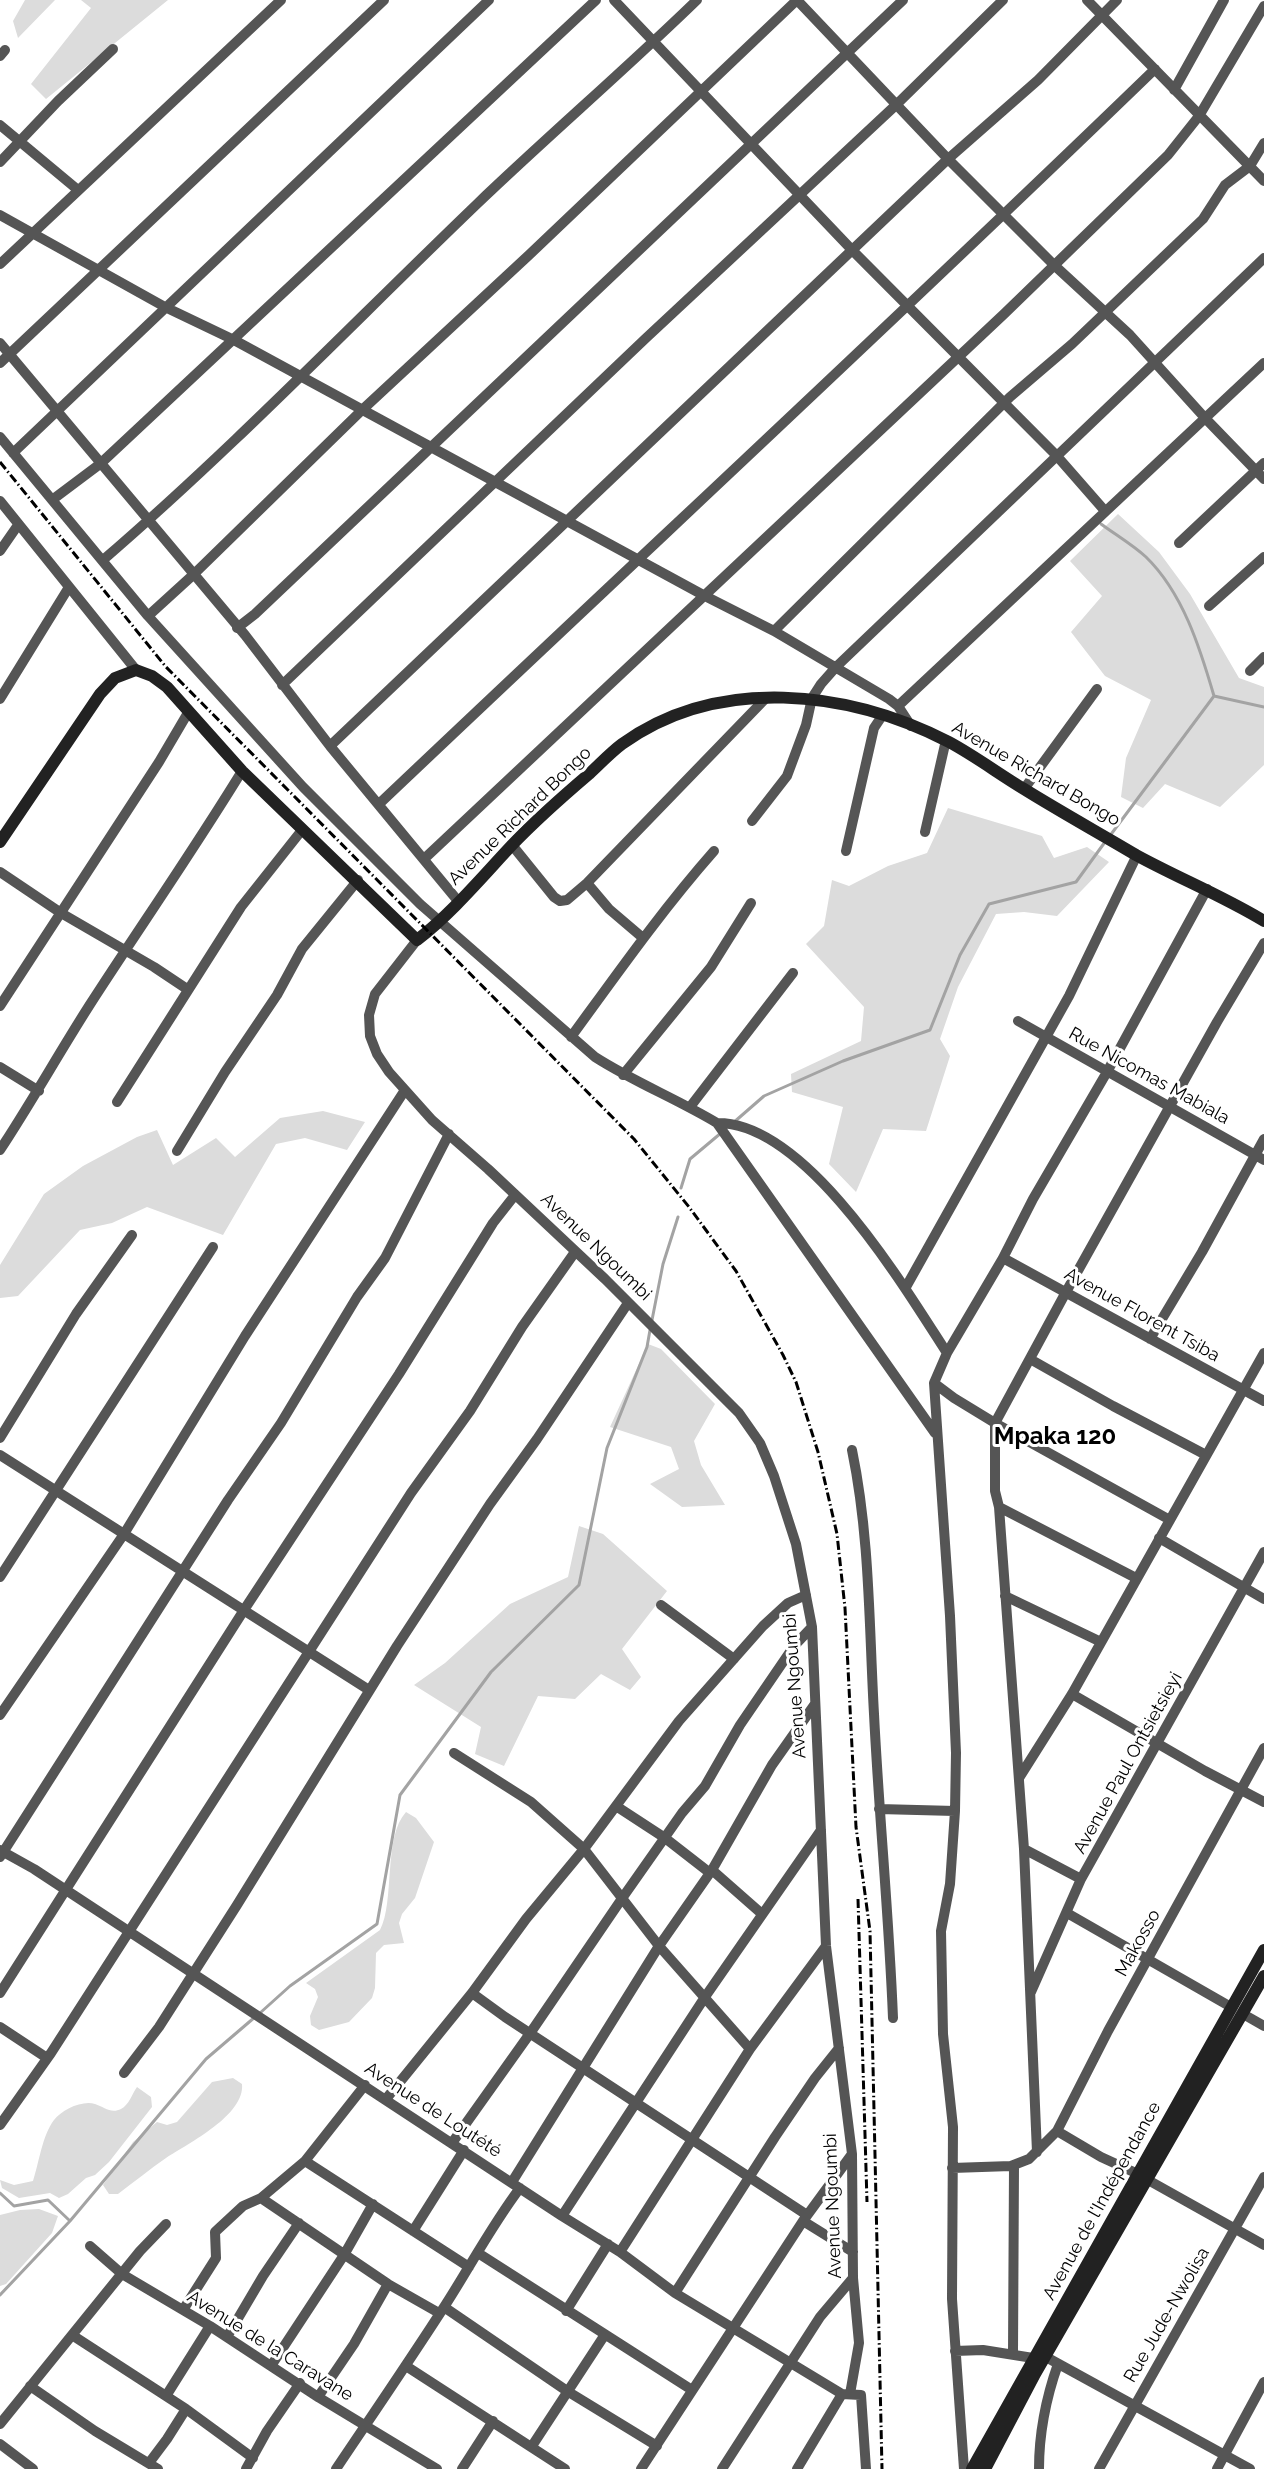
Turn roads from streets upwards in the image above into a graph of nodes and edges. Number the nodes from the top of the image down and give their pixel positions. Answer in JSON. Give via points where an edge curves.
{"nodes":[{"id":1,"x":281,"y":0,"type":"edge"},
{"id":2,"x":384,"y":0,"type":"edge"},
{"id":3,"x":489,"y":0,"type":"edge"},
{"id":4,"x":596,"y":0,"type":"edge"},
{"id":5,"x":614,"y":0,"type":"edge"},
{"id":6,"x":697,"y":0,"type":"edge"},
{"id":7,"x":797,"y":0,"type":"edge"},
{"id":8,"x":903,"y":0,"type":"edge"},
{"id":9,"x":1002,"y":0,"type":"edge"},
{"id":10,"x":1087,"y":0,"type":"edge"},
{"id":11,"x":1117,"y":0,"type":"edge"},
{"id":12,"x":1224,"y":0,"type":"edge"},
{"id":13,"x":1264,"y":6,"type":"edge"},
{"id":14,"x":1102,"y":14,"type":"junction"},
{"id":15,"x":654,"y":42,"type":"junction"},
{"id":16,"x":113,"y":49,"type":"dead end"},
{"id":17,"x":847,"y":53,"type":"junction"},
{"id":18,"x":1155,"y":69,"type":"junction"},
{"id":19,"x":1174,"y":90,"type":"junction"},
{"id":20,"x":699,"y":91,"type":"junction"},
{"id":21,"x":897,"y":104,"type":"junction"},
{"id":22,"x":1199,"y":116,"type":"junction"},
{"id":23,"x":0,"y":125,"type":"edge"},
{"id":24,"x":19,"y":142,"type":"junction"},
{"id":25,"x":750,"y":143,"type":"junction"},
{"id":26,"x":1264,"y":143,"type":"edge"},
{"id":27,"x":948,"y":159,"type":"junction"},
{"id":28,"x":0,"y":162,"type":"edge"},
{"id":29,"x":1250,"y":166,"type":"junction"},
{"id":30,"x":1264,"y":181,"type":"edge"},
{"id":31,"x":78,"y":190,"type":"junction"},
{"id":32,"x":800,"y":195,"type":"junction"},
{"id":33,"x":1004,"y":214,"type":"junction"},
{"id":34,"x":0,"y":215,"type":"edge"},
{"id":35,"x":33,"y":234,"type":"junction"},
{"id":36,"x":853,"y":251,"type":"junction"},
{"id":37,"x":1264,"y":258,"type":"edge"},
{"id":38,"x":0,"y":264,"type":"edge"},
{"id":39,"x":1054,"y":265,"type":"junction"},
{"id":40,"x":99,"y":270,"type":"junction"},
{"id":41,"x":907,"y":305,"type":"junction"},
{"id":42,"x":165,"y":307,"type":"junction"},
{"id":43,"x":1105,"y":311,"type":"junction"},
{"id":44,"x":234,"y":340,"type":"junction"},
{"id":45,"x":0,"y":343,"type":"edge"},
{"id":46,"x":10,"y":355,"type":"junction"},
{"id":47,"x":958,"y":357,"type":"junction"},
{"id":48,"x":1154,"y":362,"type":"junction"},
{"id":49,"x":0,"y":363,"type":"edge"},
{"id":50,"x":1264,"y":363,"type":"edge"},
{"id":51,"x":300,"y":377,"type":"junction"},
{"id":52,"x":1004,"y":404,"type":"junction"},
{"id":53,"x":56,"y":411,"type":"junction"},
{"id":54,"x":361,"y":411,"type":"junction"},
{"id":55,"x":1205,"y":418,"type":"junction"},
{"id":56,"x":0,"y":437,"type":"edge"},
{"id":57,"x":431,"y":447,"type":"junction"},
{"id":58,"x":13,"y":453,"type":"junction"},
{"id":59,"x":1056,"y":455,"type":"junction"},
{"id":60,"x":100,"y":464,"type":"junction"},
{"id":61,"x":1261,"y":471,"type":"edge"},
{"id":62,"x":496,"y":482,"type":"junction"},
{"id":63,"x":52,"y":500,"type":"junction"},
{"id":64,"x":0,"y":501,"type":"edge"},
{"id":65,"x":1105,"y":511,"type":"junction"},
{"id":66,"x":148,"y":519,"type":"junction"},
{"id":67,"x":568,"y":522,"type":"junction"},
{"id":68,"x":18,"y":525,"type":"junction"},
{"id":69,"x":1179,"y":543,"type":"dead end"},
{"id":70,"x":0,"y":551,"type":"edge"},
{"id":71,"x":1264,"y":557,"type":"edge"},
{"id":72,"x":638,"y":558,"type":"junction"},
{"id":73,"x":103,"y":560,"type":"junction"},
{"id":74,"x":194,"y":575,"type":"junction"},
{"id":75,"x":69,"y":587,"type":"junction"},
{"id":76,"x":705,"y":597,"type":"junction"},
{"id":77,"x":1209,"y":606,"type":"dead end"},
{"id":78,"x":148,"y":616,"type":"junction"},
{"id":79,"x":237,"y":628,"type":"junction"},
{"id":80,"x":774,"y":631,"type":"junction"},
{"id":81,"x":1264,"y":657,"type":"edge"},
{"id":82,"x":836,"y":667,"type":"junction"},
{"id":83,"x":135,"y":670,"type":"junction"},
{"id":84,"x":1250,"y":671,"type":"dead end"},
{"id":85,"x":282,"y":685,"type":"junction"},
{"id":86,"x":1097,"y":689,"type":"dead end"},
{"id":87,"x":766,"y":698,"type":"junction"},
{"id":88,"x":812,"y":698,"type":"junction"},
{"id":89,"x":0,"y":699,"type":"edge"},
{"id":90,"x":898,"y":706,"type":"junction"},
{"id":91,"x":189,"y":711,"type":"junction"},
{"id":92,"x":882,"y":716,"type":"junction"},
{"id":93,"x":911,"y":726,"type":"junction"},
{"id":94,"x":946,"y":740,"type":"junction"},
{"id":95,"x":330,"y":746,"type":"junction"},
{"id":96,"x":242,"y":771,"type":"junction"},
{"id":97,"x":1024,"y":789,"type":"junction"},
{"id":98,"x":378,"y":804,"type":"junction"},
{"id":99,"x":752,"y":820,"type":"dead end"},
{"id":100,"x":302,"y":830,"type":"junction"},
{"id":101,"x":925,"y":832,"type":"dead end"},
{"id":102,"x":0,"y":842,"type":"edge"},
{"id":103,"x":512,"y":845,"type":"junction"},
{"id":104,"x":714,"y":851,"type":"dead end"},
{"id":105,"x":846,"y":851,"type":"dead end"},
{"id":106,"x":1137,"y":855,"type":"junction"},
{"id":107,"x":424,"y":859,"type":"junction"},
{"id":108,"x":0,"y":872,"type":"edge"},
{"id":109,"x":357,"y":880,"type":"junction"},
{"id":110,"x":586,"y":883,"type":"junction"},
{"id":111,"x":1207,"y":889,"type":"junction"},
{"id":112,"x":458,"y":901,"type":"junction"},
{"id":113,"x":751,"y":903,"type":"dead end"},
{"id":114,"x":60,"y":912,"type":"junction"},
{"id":115,"x":439,"y":920,"type":"junction"},
{"id":116,"x":1263,"y":920,"type":"edge"},
{"id":117,"x":429,"y":931,"type":"joint"},
{"id":118,"x":643,"y":938,"type":"junction"},
{"id":119,"x":417,"y":940,"type":"junction"},
{"id":120,"x":1264,"y":944,"type":"edge"},
{"id":121,"x":125,"y":950,"type":"junction"},
{"id":122,"x":793,"y":974,"type":"dead end"},
{"id":123,"x":187,"y":989,"type":"junction"},
{"id":124,"x":0,"y":1006,"type":"edge"},
{"id":125,"x":1018,"y":1021,"type":"dead end"},
{"id":126,"x":1045,"y":1036,"type":"junction"},
{"id":127,"x":571,"y":1037,"type":"junction"},
{"id":128,"x":0,"y":1067,"type":"edge"},
{"id":129,"x":1107,"y":1072,"type":"junction"},
{"id":130,"x":624,"y":1075,"type":"junction"},
{"id":131,"x":405,"y":1090,"type":"junction"},
{"id":132,"x":39,"y":1091,"type":"junction"},
{"id":133,"x":117,"y":1102,"type":"dead end"},
{"id":134,"x":690,"y":1107,"type":"junction"},
{"id":135,"x":1170,"y":1107,"type":"junction"},
{"id":136,"x":717,"y":1123,"type":"junction"},
{"id":137,"x":449,"y":1134,"type":"junction"},
{"id":138,"x":1264,"y":1139,"type":"edge"},
{"id":139,"x":0,"y":1150,"type":"edge"},
{"id":140,"x":177,"y":1151,"type":"dead end"},
{"id":141,"x":1260,"y":1157,"type":"edge"},
{"id":142,"x":515,"y":1195,"type":"junction"},
{"id":143,"x":132,"y":1235,"type":"dead end"},
{"id":144,"x":213,"y":1247,"type":"dead end"},
{"id":145,"x":575,"y":1252,"type":"junction"},
{"id":146,"x":1003,"y":1258,"type":"junction"},
{"id":147,"x":906,"y":1287,"type":"junction"},
{"id":148,"x":1066,"y":1292,"type":"junction"},
{"id":149,"x":628,"y":1303,"type":"junction"},
{"id":150,"x":1150,"y":1339,"type":"junction"},
{"id":151,"x":947,"y":1353,"type":"junction"},
{"id":152,"x":1264,"y":1353,"type":"edge"},
{"id":153,"x":1030,"y":1359,"type":"junction"},
{"id":154,"x":934,"y":1383,"type":"junction"},
{"id":155,"x":1244,"y":1390,"type":"junction"},
{"id":156,"x":1264,"y":1401,"type":"edge"},
{"id":157,"x":995,"y":1423,"type":"junction"},
{"id":158,"x":936,"y":1433,"type":"junction"},
{"id":159,"x":0,"y":1438,"type":"edge"},
{"id":160,"x":852,"y":1450,"type":"dead end"},
{"id":161,"x":0,"y":1455,"type":"edge"},
{"id":162,"x":1206,"y":1455,"type":"junction"},
{"id":163,"x":56,"y":1491,"type":"junction"},
{"id":164,"x":999,"y":1507,"type":"junction"},
{"id":165,"x":1170,"y":1520,"type":"junction"},
{"id":166,"x":124,"y":1533,"type":"junction"},
{"id":167,"x":1159,"y":1538,"type":"junction"},
{"id":168,"x":1264,"y":1552,"type":"edge"},
{"id":169,"x":183,"y":1571,"type":"junction"},
{"id":170,"x":0,"y":1577,"type":"edge"},
{"id":171,"x":1136,"y":1578,"type":"junction"},
{"id":172,"x":1246,"y":1587,"type":"junction"},
{"id":173,"x":806,"y":1595,"type":"junction"},
{"id":174,"x":1005,"y":1596,"type":"junction"},
{"id":175,"x":1264,"y":1599,"type":"edge"},
{"id":176,"x":661,"y":1605,"type":"dead end"},
{"id":177,"x":244,"y":1610,"type":"junction"},
{"id":178,"x":812,"y":1627,"type":"junction"},
{"id":179,"x":1101,"y":1642,"type":"junction"},
{"id":180,"x":308,"y":1651,"type":"junction"},
{"id":181,"x":734,"y":1659,"type":"junction"},
{"id":182,"x":369,"y":1690,"type":"junction"},
{"id":183,"x":1072,"y":1694,"type":"junction"},
{"id":184,"x":814,"y":1704,"type":"junction"},
{"id":185,"x":0,"y":1715,"type":"edge"},
{"id":186,"x":1158,"y":1743,"type":"junction"},
{"id":187,"x":1264,"y":1748,"type":"edge"},
{"id":188,"x":454,"y":1754,"type":"dead end"},
{"id":189,"x":1019,"y":1778,"type":"junction"},
{"id":190,"x":1241,"y":1788,"type":"junction"},
{"id":191,"x":1264,"y":1802,"type":"edge"},
{"id":192,"x":616,"y":1806,"type":"junction"},
{"id":193,"x":879,"y":1809,"type":"junction"},
{"id":194,"x":955,"y":1811,"type":"junction"},
{"id":195,"x":821,"y":1830,"type":"junction"},
{"id":196,"x":665,"y":1838,"type":"junction"},
{"id":197,"x":584,"y":1849,"type":"junction"},
{"id":198,"x":1024,"y":1849,"type":"junction"},
{"id":199,"x":1,"y":1853,"type":"edge"},
{"id":200,"x":711,"y":1872,"type":"junction"},
{"id":201,"x":1081,"y":1879,"type":"junction"},
{"id":202,"x":66,"y":1892,"type":"junction"},
{"id":203,"x":623,"y":1897,"type":"junction"},
{"id":204,"x":1067,"y":1913,"type":"junction"},
{"id":205,"x":762,"y":1914,"type":"junction"},
{"id":206,"x":129,"y":1931,"type":"junction"},
{"id":207,"x":659,"y":1946,"type":"junction"},
{"id":208,"x":826,"y":1946,"type":"junction"},
{"id":209,"x":1264,"y":1950,"type":"edge"},
{"id":210,"x":1147,"y":1960,"type":"junction"},
{"id":211,"x":192,"y":1972,"type":"junction"},
{"id":212,"x":1264,"y":1976,"type":"edge"},
{"id":213,"x":0,"y":1993,"type":"edge"},
{"id":214,"x":472,"y":1993,"type":"junction"},
{"id":215,"x":1030,"y":1995,"type":"junction"},
{"id":216,"x":705,"y":1997,"type":"junction"},
{"id":217,"x":1231,"y":2007,"type":"junction"},
{"id":218,"x":1243,"y":2014,"type":"junction"},
{"id":219,"x":893,"y":2018,"type":"dead end"},
{"id":220,"x":1264,"y":2026,"type":"edge"},
{"id":221,"x":0,"y":2027,"type":"edge"},
{"id":222,"x":531,"y":2032,"type":"junction"},
{"id":223,"x":839,"y":2048,"type":"junction"},
{"id":224,"x":750,"y":2049,"type":"junction"},
{"id":225,"x":47,"y":2058,"type":"junction"},
{"id":226,"x":583,"y":2067,"type":"junction"},
{"id":227,"x":124,"y":2073,"type":"dead end"},
{"id":228,"x":365,"y":2085,"type":"junction"},
{"id":229,"x":386,"y":2099,"type":"junction"},
{"id":230,"x":637,"y":2102,"type":"junction"},
{"id":231,"x":0,"y":2125,"type":"edge"},
{"id":232,"x":1056,"y":2131,"type":"junction"},
{"id":233,"x":693,"y":2140,"type":"junction"},
{"id":234,"x":452,"y":2143,"type":"junction"},
{"id":235,"x":464,"y":2150,"type":"junction"},
{"id":236,"x":1037,"y":2152,"type":"junction"},
{"id":237,"x":852,"y":2154,"type":"junction"},
{"id":238,"x":305,"y":2161,"type":"junction"},
{"id":239,"x":1014,"y":2165,"type":"junction"},
{"id":240,"x":952,"y":2168,"type":"junction"},
{"id":241,"x":751,"y":2177,"type":"junction"},
{"id":242,"x":1143,"y":2177,"type":"junction"},
{"id":243,"x":1264,"y":2177,"type":"edge"},
{"id":244,"x":516,"y":2185,"type":"junction"},
{"id":245,"x":261,"y":2198,"type":"junction"},
{"id":246,"x":373,"y":2204,"type":"junction"},
{"id":247,"x":562,"y":2216,"type":"junction"},
{"id":248,"x":805,"y":2218,"type":"junction"},
{"id":249,"x":166,"y":2223,"type":"dead end"},
{"id":250,"x":299,"y":2223,"type":"junction"},
{"id":251,"x":413,"y":2230,"type":"junction"},
{"id":252,"x":1236,"y":2230,"type":"junction"},
{"id":253,"x":608,"y":2244,"type":"junction"},
{"id":254,"x":1264,"y":2245,"type":"edge"},
{"id":255,"x":90,"y":2246,"type":"dead end"},
{"id":256,"x":620,"y":2252,"type":"junction"},
{"id":257,"x":852,"y":2252,"type":"junction"},
{"id":258,"x":478,"y":2253,"type":"junction"},
{"id":259,"x":344,"y":2255,"type":"junction"},
{"id":260,"x":469,"y":2267,"type":"junction"},
{"id":261,"x":122,"y":2274,"type":"junction"},
{"id":262,"x":853,"y":2278,"type":"junction"},
{"id":263,"x":388,"y":2284,"type":"junction"},
{"id":264,"x":675,"y":2292,"type":"junction"},
{"id":265,"x":183,"y":2310,"type":"junction"},
{"id":266,"x":441,"y":2310,"type":"junction"},
{"id":267,"x":566,"y":2311,"type":"junction"},
{"id":268,"x":210,"y":2326,"type":"junction"},
{"id":269,"x":733,"y":2329,"type":"junction"},
{"id":270,"x":72,"y":2335,"type":"junction"},
{"id":271,"x":604,"y":2336,"type":"junction"},
{"id":272,"x":227,"y":2337,"type":"junction"},
{"id":273,"x":955,"y":2351,"type":"junction"},
{"id":274,"x":1013,"y":2353,"type":"junction"},
{"id":275,"x":1046,"y":2357,"type":"junction"},
{"id":276,"x":1033,"y":2358,"type":"junction"},
{"id":277,"x":792,"y":2362,"type":"junction"},
{"id":278,"x":1058,"y":2364,"type":"junction"},
{"id":279,"x":271,"y":2366,"type":"junction"},
{"id":280,"x":406,"y":2366,"type":"junction"},
{"id":281,"x":1264,"y":2382,"type":"edge"},
{"id":282,"x":300,"y":2383,"type":"junction"},
{"id":283,"x":30,"y":2386,"type":"junction"},
{"id":284,"x":692,"y":2390,"type":"junction"},
{"id":285,"x":567,"y":2391,"type":"junction"},
{"id":286,"x":846,"y":2394,"type":"junction"},
{"id":287,"x":166,"y":2396,"type":"junction"},
{"id":288,"x":318,"y":2397,"type":"junction"},
{"id":289,"x":1134,"y":2405,"type":"junction"},
{"id":290,"x":186,"y":2409,"type":"junction"},
{"id":291,"x":493,"y":2421,"type":"junction"},
{"id":292,"x":0,"y":2424,"type":"edge"},
{"id":293,"x":366,"y":2425,"type":"junction"},
{"id":294,"x":0,"y":2444,"type":"edge"},
{"id":295,"x":532,"y":2446,"type":"junction"},
{"id":296,"x":657,"y":2446,"type":"junction"},
{"id":297,"x":1225,"y":2456,"type":"junction"},
{"id":298,"x":253,"y":2458,"type":"junction"},
{"id":299,"x":420,"y":2465,"type":"edge"},
{"id":300,"x":153,"y":2466,"type":"edge"},
{"id":301,"x":33,"y":2469,"type":"edge"},
{"id":302,"x":246,"y":2469,"type":"edge"},
{"id":303,"x":336,"y":2469,"type":"edge"},
{"id":304,"x":437,"y":2469,"type":"edge"},
{"id":305,"x":462,"y":2469,"type":"edge"},
{"id":306,"x":564,"y":2469,"type":"edge"},
{"id":307,"x":641,"y":2469,"type":"edge"},
{"id":308,"x":722,"y":2469,"type":"edge"},
{"id":309,"x":797,"y":2469,"type":"edge"},
{"id":310,"x":866,"y":2469,"type":"edge"},
{"id":311,"x":964,"y":2469,"type":"edge"},
{"id":312,"x":972,"y":2469,"type":"edge"},
{"id":313,"x":985,"y":2469,"type":"edge"},
{"id":314,"x":1039,"y":2469,"type":"edge"},
{"id":315,"x":1099,"y":2469,"type":"edge"},
{"id":316,"x":1217,"y":2469,"type":"edge"},
{"id":317,"x":1250,"y":2469,"type":"edge"}],
"edges":[{"from":1,"to":31,"type":"street"},
{"from":2,"to":40,"type":"street"},
{"from":3,"to":42,"type":"street"},
{"from":4,"to":44,"type":"street"},
{"from":5,"to":15,"type":"street"},
{"from":6,"to":15,"type":"street"},
{"from":7,"to":17,"type":"street"},
{"from":7,"to":20,"type":"street"},
{"from":8,"to":17,"type":"street"},
{"from":9,"to":21,"type":"street"},
{"from":10,"to":14,"type":"street"},
{"from":11,"to":14,"type":"street"},
{"from":12,"to":19,"type":"street"},
{"from":13,"to":22,"type":"street"},
{"from":14,"to":18,"type":"street"},
{"from":14,"to":27,"type":"street","via":[[1038,80]]},
{"from":15,"to":20,"type":"street"},
{"from":15,"to":51,"type":"street","via":[[479,202]]},
{"from":16,"to":24,"type":"street"},
{"from":17,"to":21,"type":"street"},
{"from":17,"to":25,"type":"street"},
{"from":18,"to":19,"type":"street"},
{"from":18,"to":33,"type":"street"},
{"from":19,"to":22,"type":"street"},
{"from":20,"to":25,"type":"street"},
{"from":20,"to":54,"type":"street"},
{"from":21,"to":27,"type":"street"},
{"from":21,"to":32,"type":"street"},
{"from":22,"to":29,"type":"street"},
{"from":22,"to":39,"type":"street","via":[[1168,155]]},
{"from":23,"to":24,"type":"street"},
{"from":24,"to":28,"type":"street"},
{"from":24,"to":31,"type":"street"},
{"from":25,"to":32,"type":"street"},
{"from":25,"to":57,"type":"street"},
{"from":26,"to":29,"type":"street"},
{"from":27,"to":33,"type":"street"},
{"from":27,"to":36,"type":"street"},
{"from":29,"to":30,"type":"street"},
{"from":29,"to":43,"type":"street","via":[[1225,185],[1203,219]]},
{"from":31,"to":35,"type":"street"},
{"from":32,"to":36,"type":"street"},
{"from":32,"to":62,"type":"street"},
{"from":33,"to":39,"type":"street"},
{"from":33,"to":41,"type":"street"},
{"from":34,"to":35,"type":"street"},
{"from":35,"to":38,"type":"street"},
{"from":35,"to":40,"type":"street"},
{"from":36,"to":41,"type":"street"},
{"from":36,"to":67,"type":"street"},
{"from":37,"to":48,"type":"street"},
{"from":39,"to":43,"type":"street"},
{"from":39,"to":47,"type":"street"},
{"from":40,"to":42,"type":"street"},
{"from":40,"to":46,"type":"street"},
{"from":41,"to":47,"type":"street"},
{"from":41,"to":72,"type":"street"},
{"from":42,"to":44,"type":"street"},
{"from":42,"to":53,"type":"street"},
{"from":43,"to":48,"type":"street"},
{"from":43,"to":52,"type":"street"},
{"from":44,"to":51,"type":"street"},
{"from":44,"to":60,"type":"street"},
{"from":45,"to":46,"type":"street"},
{"from":46,"to":49,"type":"street"},
{"from":46,"to":53,"type":"street"},
{"from":47,"to":52,"type":"street"},
{"from":47,"to":76,"type":"street"},
{"from":48,"to":55,"type":"street"},
{"from":48,"to":59,"type":"street"},
{"from":50,"to":55,"type":"street"},
{"from":51,"to":54,"type":"street"},
{"from":51,"to":66,"type":"street"},
{"from":52,"to":59,"type":"street"},
{"from":52,"to":80,"type":"street"},
{"from":53,"to":58,"type":"street"},
{"from":53,"to":60,"type":"street"},
{"from":54,"to":57,"type":"street"},
{"from":54,"to":74,"type":"street"},
{"from":55,"to":61,"type":"street"},
{"from":55,"to":65,"type":"street"},
{"from":56,"to":58,"type":"street"},
{"from":57,"to":62,"type":"street"},
{"from":57,"to":79,"type":"street"},
{"from":58,"to":63,"type":"street"},
{"from":59,"to":65,"type":"street"},
{"from":59,"to":82,"type":"street"},
{"from":60,"to":63,"type":"street"},
{"from":60,"to":66,"type":"street"},
{"from":61,"to":69,"type":"street"},
{"from":62,"to":67,"type":"street"},
{"from":62,"to":85,"type":"street"},
{"from":63,"to":73,"type":"street"},
{"from":64,"to":68,"type":"street"},
{"from":65,"to":90,"type":"street"},
{"from":66,"to":73,"type":"street"},
{"from":66,"to":74,"type":"street"},
{"from":67,"to":72,"type":"street"},
{"from":67,"to":95,"type":"street"},
{"from":68,"to":70,"type":"street"},
{"from":68,"to":75,"type":"street"},
{"from":71,"to":77,"type":"street"},
{"from":72,"to":76,"type":"street"},
{"from":72,"to":98,"type":"street"},
{"from":73,"to":78,"type":"street"},
{"from":74,"to":78,"type":"street"},
{"from":74,"to":79,"type":"street"},
{"from":75,"to":83,"type":"street"},
{"from":75,"to":89,"type":"street"},
{"from":76,"to":80,"type":"street"},
{"from":76,"to":107,"type":"street"},
{"from":78,"to":115,"type":"street","via":[[303,787]]},
{"from":79,"to":85,"type":"street"},
{"from":80,"to":82,"type":"street"},
{"from":81,"to":84,"type":"street"},
{"from":82,"to":88,"type":"street"},
{"from":82,"to":90,"type":"street"},
{"from":83,"to":91,"type":"street","via":[[167,687]]},
{"from":83,"to":102,"type":"street","via":[[115,678],[100,694]]},
{"from":85,"to":95,"type":"street"},
{"from":86,"to":97,"type":"street"},
{"from":87,"to":88,"type":"street","name":"Avenue Richard Bongo"},
{"from":87,"to":103,"type":"street","name":"Avenue Richard Bongo","via":[[739,698],[708,705],[664,721],[623,744]]},
{"from":87,"to":110,"type":"street"},
{"from":88,"to":92,"type":"street","name":"Avenue Richard Bongo"},
{"from":88,"to":99,"type":"street","via":[[787,776]]},
{"from":90,"to":93,"type":"street"},
{"from":91,"to":96,"type":"street"},
{"from":91,"to":114,"type":"street"},
{"from":92,"to":93,"type":"street","name":"Avenue Richard Bongo"},
{"from":92,"to":105,"type":"street","via":[[874,728]]},
{"from":93,"to":94,"type":"street","name":"Avenue Richard Bongo"},
{"from":94,"to":97,"type":"street","name":"Avenue Richard Bongo"},
{"from":94,"to":101,"type":"street"},
{"from":95,"to":98,"type":"street"},
{"from":96,"to":100,"type":"street"},
{"from":96,"to":121,"type":"street"},
{"from":97,"to":106,"type":"street","name":"Avenue Richard Bongo"},
{"from":98,"to":107,"type":"street"},
{"from":100,"to":109,"type":"street"},
{"from":100,"to":123,"type":"street","via":[[241,906]]},
{"from":103,"to":110,"type":"street","via":[[560,901],[567,900]]},
{"from":103,"to":112,"type":"street","name":"Avenue Richard Bongo"},
{"from":104,"to":118,"type":"street"},
{"from":106,"to":111,"type":"street","name":"Avenue Richard Bongo"},
{"from":106,"to":126,"type":"street","via":[[1074,986]]},
{"from":107,"to":112,"type":"street"},
{"from":108,"to":114,"type":"street"},
{"from":109,"to":119,"type":"street"},
{"from":109,"to":140,"type":"street","via":[[302,948],[277,995]]},
{"from":110,"to":118,"type":"street"},
{"from":111,"to":116,"type":"street","name":"Avenue Richard Bongo"},
{"from":111,"to":129,"type":"street"},
{"from":112,"to":115,"type":"street","name":"Avenue Richard Bongo"},
{"from":113,"to":130,"type":"street","via":[[711,967]]},
{"from":114,"to":121,"type":"street"},
{"from":114,"to":124,"type":"street"},
{"from":115,"to":117,"type":"street","name":"Avenue Richard Bongo"},
{"from":115,"to":127,"type":"street"},
{"from":117,"to":119,"type":"street","name":"Avenue Ngoumbi"},
{"from":118,"to":127,"type":"street"},
{"from":119,"to":131,"type":"street","name":"Avenue Ngoumbi","via":[[383,981],[369,1015],[370,1036],[377,1054]]},
{"from":120,"to":135,"type":"street"},
{"from":121,"to":123,"type":"street"},
{"from":121,"to":132,"type":"street"},
{"from":122,"to":134,"type":"street"},
{"from":123,"to":133,"type":"street"},
{"from":125,"to":126,"type":"street","name":"Rue Nicomas Mabiala"},
{"from":126,"to":129,"type":"street","name":"Rue Nicomas Mabiala"},
{"from":126,"to":147,"type":"street"},
{"from":127,"to":130,"type":"street"},
{"from":128,"to":132,"type":"street"},
{"from":129,"to":135,"type":"street","name":"Rue Nicomas Mabiala"},
{"from":129,"to":146,"type":"street"},
{"from":130,"to":134,"type":"street"},
{"from":131,"to":137,"type":"street","name":"Avenue Ngoumbi"},
{"from":131,"to":166,"type":"street","via":[[245,1336]]},
{"from":132,"to":139,"type":"street"},
{"from":134,"to":136,"type":"street"},
{"from":135,"to":141,"type":"street","name":"Rue Nicomas Mabiala"},
{"from":135,"to":148,"type":"street"},
{"from":136,"to":147,"type":"street","via":[[746,1126],[805,1164],[861,1227]]},
{"from":136,"to":158,"type":"street"},
{"from":137,"to":142,"type":"street","name":"Avenue Ngoumbi"},
{"from":137,"to":169,"type":"street","via":[[385,1258]]},
{"from":138,"to":141,"type":"street"},
{"from":141,"to":150,"type":"street"},
{"from":142,"to":145,"type":"street","name":"Avenue Ngoumbi"},
{"from":142,"to":177,"type":"street","via":[[493,1223],[393,1384]]},
{"from":143,"to":159,"type":"street","via":[[76,1314]]},
{"from":144,"to":163,"type":"street"},
{"from":145,"to":149,"type":"street","name":"Avenue Ngoumbi"},
{"from":145,"to":180,"type":"street"},
{"from":146,"to":148,"type":"street","name":"Avenue Florent Tsiba"},
{"from":146,"to":151,"type":"street"},
{"from":147,"to":151,"type":"street"},
{"from":148,"to":150,"type":"street","name":"Avenue Florent Tsiba"},
{"from":148,"to":153,"type":"street"},
{"from":149,"to":173,"type":"street","name":"Avenue Ngoumbi","via":[[739,1413],[760,1443],[796,1544]]},
{"from":149,"to":182,"type":"street"},
{"from":150,"to":155,"type":"street","name":"Avenue Florent Tsiba"},
{"from":151,"to":154,"type":"street"},
{"from":152,"to":155,"type":"street"},
{"from":153,"to":157,"type":"street"},
{"from":153,"to":162,"type":"street"},
{"from":154,"to":157,"type":"street"},
{"from":154,"to":158,"type":"street"},
{"from":155,"to":156,"type":"street","name":"Avenue Florent Tsiba"},
{"from":155,"to":162,"type":"street"},
{"from":157,"to":164,"type":"street","via":[[995,1491]]},
{"from":157,"to":165,"type":"street"},
{"from":158,"to":194,"type":"street","via":[[950,1616]]},
{"from":160,"to":193,"type":"street","via":[[867,1555]]},
{"from":161,"to":163,"type":"street"},
{"from":162,"to":165,"type":"street"},
{"from":163,"to":166,"type":"street"},
{"from":163,"to":170,"type":"street"},
{"from":164,"to":171,"type":"street"},
{"from":164,"to":174,"type":"street"},
{"from":165,"to":167,"type":"street"},
{"from":166,"to":169,"type":"street"},
{"from":166,"to":185,"type":"street"},
{"from":167,"to":171,"type":"street"},
{"from":167,"to":172,"type":"street"},
{"from":168,"to":172,"type":"street","name":"Avenue Paul Ontsietsieyi"},
{"from":169,"to":177,"type":"street"},
{"from":169,"to":199,"type":"street"},
{"from":171,"to":179,"type":"street"},
{"from":172,"to":175,"type":"street"},
{"from":172,"to":186,"type":"street","name":"Avenue Paul Ontsietsieyi"},
{"from":173,"to":178,"type":"street","name":"Avenue Ngoumbi"},
{"from":173,"to":181,"type":"street","via":[[788,1603]]},
{"from":174,"to":179,"type":"street"},
{"from":174,"to":189,"type":"street"},
{"from":176,"to":181,"type":"street"},
{"from":177,"to":180,"type":"street"},
{"from":177,"to":202,"type":"street"},
{"from":178,"to":184,"type":"street","name":"Avenue Ngoumbi"},
{"from":178,"to":196,"type":"street","via":[[794,1646],[740,1725],[705,1786]]},
{"from":179,"to":183,"type":"street"},
{"from":180,"to":182,"type":"street"},
{"from":180,"to":206,"type":"street"},
{"from":181,"to":192,"type":"street","via":[[679,1721]]},
{"from":182,"to":211,"type":"street"},
{"from":183,"to":186,"type":"street"},
{"from":183,"to":189,"type":"street"},
{"from":184,"to":195,"type":"street","name":"Avenue Ngoumbi"},
{"from":184,"to":200,"type":"street","via":[[772,1766]]},
{"from":186,"to":190,"type":"street"},
{"from":186,"to":201,"type":"street","name":"Avenue Paul Ontsietsieyi"},
{"from":187,"to":190,"type":"street","name":"Makosso"},
{"from":188,"to":197,"type":"street","via":[[531,1802]]},
{"from":189,"to":198,"type":"street"},
{"from":190,"to":191,"type":"street"},
{"from":190,"to":210,"type":"street","name":"Makosso"},
{"from":192,"to":196,"type":"street"},
{"from":192,"to":197,"type":"street"},
{"from":193,"to":194,"type":"street"},
{"from":193,"to":219,"type":"street"},
{"from":194,"to":240,"type":"street","via":[[951,1884],[941,1931]]},
{"from":195,"to":205,"type":"street"},
{"from":195,"to":208,"type":"street","name":"Avenue Ngoumbi"},
{"from":196,"to":200,"type":"street"},
{"from":196,"to":203,"type":"street"},
{"from":197,"to":203,"type":"street"},
{"from":197,"to":214,"type":"street"},
{"from":198,"to":201,"type":"street"},
{"from":198,"to":215,"type":"street"},
{"from":199,"to":202,"type":"street","name":"Avenue de Loutété","via":[[34,1869]]},
{"from":200,"to":205,"type":"street"},
{"from":200,"to":207,"type":"street"},
{"from":201,"to":204,"type":"street","name":"Avenue Paul Ontsietsieyi"},
{"from":202,"to":206,"type":"street","name":"Avenue de Loutété"},
{"from":202,"to":213,"type":"street"},
{"from":203,"to":207,"type":"street"},
{"from":203,"to":222,"type":"street"},
{"from":204,"to":210,"type":"street"},
{"from":204,"to":215,"type":"street","name":"Avenue Paul Ontsietsieyi"},
{"from":205,"to":216,"type":"street"},
{"from":206,"to":211,"type":"street","name":"Avenue de Loutété"},
{"from":206,"to":225,"type":"street"},
{"from":207,"to":216,"type":"street"},
{"from":207,"to":226,"type":"street"},
{"from":208,"to":223,"type":"street","name":"Avenue Ngoumbi"},
{"from":208,"to":224,"type":"street"},
{"from":209,"to":217,"type":"street","name":"Avenue de l'Indépendance"},
{"from":210,"to":217,"type":"street"},
{"from":210,"to":232,"type":"street","name":"Makosso"},
{"from":211,"to":227,"type":"street","via":[[159,2027]]},
{"from":211,"to":228,"type":"street","name":"Avenue de Loutété"},
{"from":212,"to":218,"type":"street","name":"Avenue de l'Indépendance"},
{"from":214,"to":222,"type":"street"},
{"from":214,"to":229,"type":"street"},
{"from":215,"to":236,"type":"street"},
{"from":216,"to":224,"type":"street"},
{"from":216,"to":230,"type":"street"},
{"from":217,"to":242,"type":"street","name":"Avenue de l'Indépendance"},
{"from":218,"to":220,"type":"street"},
{"from":218,"to":242,"type":"street","name":"Avenue de l'Indépendance"},
{"from":221,"to":225,"type":"street"},
{"from":222,"to":226,"type":"street"},
{"from":222,"to":234,"type":"street"},
{"from":223,"to":237,"type":"street","name":"Avenue Ngoumbi"},
{"from":223,"to":241,"type":"street"},
{"from":224,"to":233,"type":"street"},
{"from":225,"to":231,"type":"street"},
{"from":226,"to":230,"type":"street"},
{"from":226,"to":244,"type":"street"},
{"from":228,"to":229,"type":"street","name":"Avenue de Loutété"},
{"from":228,"to":238,"type":"street"},
{"from":229,"to":234,"type":"street","name":"Avenue de Loutété"},
{"from":230,"to":233,"type":"street"},
{"from":230,"to":247,"type":"street"},
{"from":232,"to":236,"type":"street","name":"Makosso"},
{"from":232,"to":242,"type":"street"},
{"from":233,"to":241,"type":"street"},
{"from":233,"to":256,"type":"street"},
{"from":234,"to":235,"type":"street","name":"Avenue de Loutété"},
{"from":235,"to":244,"type":"street","name":"Avenue de Loutété"},
{"from":235,"to":251,"type":"street"},
{"from":236,"to":239,"type":"street","name":"Makosso"},
{"from":237,"to":248,"type":"street"},
{"from":237,"to":257,"type":"street","name":"Avenue Ngoumbi"},
{"from":238,"to":245,"type":"street"},
{"from":238,"to":246,"type":"street"},
{"from":239,"to":240,"type":"street"},
{"from":239,"to":274,"type":"street"},
{"from":240,"to":273,"type":"street"},
{"from":241,"to":248,"type":"street"},
{"from":241,"to":264,"type":"street"},
{"from":242,"to":252,"type":"street"},
{"from":242,"to":275,"type":"street","name":"Avenue de l'Indépendance"},
{"from":242,"to":276,"type":"street","name":"Avenue de l'Indépendance"},
{"from":243,"to":252,"type":"street","name":"Rue Jude-Nwolisa"},
{"from":244,"to":247,"type":"street","name":"Avenue de Loutété"},
{"from":244,"to":258,"type":"street"},
{"from":245,"to":250,"type":"street"},
{"from":245,"to":265,"type":"street","via":[[243,2206],[215,2232],[216,2258]]},
{"from":246,"to":251,"type":"street"},
{"from":246,"to":259,"type":"street"},
{"from":247,"to":253,"type":"street","name":"Avenue de Loutété"},
{"from":248,"to":257,"type":"street"},
{"from":248,"to":269,"type":"street"},
{"from":249,"to":261,"type":"street"},
{"from":250,"to":259,"type":"street"},
{"from":250,"to":272,"type":"street"},
{"from":251,"to":260,"type":"street"},
{"from":252,"to":254,"type":"street"},
{"from":252,"to":289,"type":"street","name":"Rue Jude-Nwolisa"},
{"from":253,"to":256,"type":"street","name":"Avenue de Loutété"},
{"from":253,"to":267,"type":"street"},
{"from":255,"to":261,"type":"street","name":"Avenue de la Caravane"},
{"from":256,"to":264,"type":"street","name":"Avenue de Loutété"},
{"from":257,"to":262,"type":"street","name":"Avenue Ngoumbi"},
{"from":258,"to":260,"type":"street"},
{"from":258,"to":267,"type":"street"},
{"from":259,"to":263,"type":"street"},
{"from":259,"to":279,"type":"street"},
{"from":260,"to":266,"type":"street"},
{"from":261,"to":265,"type":"street","name":"Avenue de la Caravane"},
{"from":261,"to":270,"type":"street"},
{"from":262,"to":277,"type":"street","via":[[820,2317]]},
{"from":262,"to":286,"type":"street","name":"Avenue Ngoumbi","via":[[859,2343]]},
{"from":263,"to":266,"type":"street"},
{"from":263,"to":288,"type":"street"},
{"from":264,"to":269,"type":"street","name":"Avenue de Loutété"},
{"from":265,"to":268,"type":"street","name":"Avenue de la Caravane"},
{"from":266,"to":280,"type":"street"},
{"from":266,"to":285,"type":"street"},
{"from":267,"to":271,"type":"street"},
{"from":268,"to":272,"type":"street","name":"Avenue de la Caravane"},
{"from":268,"to":287,"type":"street"},
{"from":269,"to":277,"type":"street","name":"Avenue de Loutété"},
{"from":269,"to":284,"type":"street"},
{"from":270,"to":283,"type":"street"},
{"from":270,"to":287,"type":"street"},
{"from":271,"to":284,"type":"street"},
{"from":271,"to":285,"type":"street"},
{"from":272,"to":279,"type":"street","name":"Avenue de la Caravane"},
{"from":273,"to":274,"type":"street"},
{"from":273,"to":311,"type":"street"},
{"from":274,"to":276,"type":"street"},
{"from":275,"to":278,"type":"street"},
{"from":275,"to":313,"type":"street","name":"Avenue de l'Indépendance"},
{"from":276,"to":312,"type":"street","name":"Avenue de l'Indépendance"},
{"from":277,"to":286,"type":"street","name":"Avenue de Loutété"},
{"from":277,"to":308,"type":"street"},
{"from":278,"to":289,"type":"street"},
{"from":278,"to":314,"type":"street","via":[[1042,2420]]},
{"from":279,"to":282,"type":"street","name":"Avenue de la Caravane"},
{"from":280,"to":291,"type":"street"},
{"from":280,"to":293,"type":"street"},
{"from":281,"to":297,"type":"street"},
{"from":282,"to":288,"type":"street","name":"Avenue de la Caravane"},
{"from":282,"to":298,"type":"street"},
{"from":283,"to":292,"type":"street"},
{"from":283,"to":300,"type":"street"},
{"from":284,"to":296,"type":"street"},
{"from":285,"to":295,"type":"street"},
{"from":285,"to":296,"type":"street"},
{"from":286,"to":309,"type":"street"},
{"from":286,"to":310,"type":"street","via":[[861,2395]]},
{"from":287,"to":290,"type":"street"},
{"from":288,"to":293,"type":"street","name":"Avenue de la Caravane"},
{"from":289,"to":297,"type":"street"},
{"from":289,"to":315,"type":"street","name":"Rue Jude-Nwolisa"},
{"from":290,"to":298,"type":"street"},
{"from":290,"to":300,"type":"street"},
{"from":291,"to":295,"type":"street"},
{"from":291,"to":305,"type":"street"},
{"from":293,"to":299,"type":"street","name":"Avenue de la Caravane"},
{"from":293,"to":303,"type":"street"},
{"from":294,"to":301,"type":"street"},
{"from":295,"to":306,"type":"street"},
{"from":296,"to":307,"type":"street"},
{"from":297,"to":316,"type":"street"},
{"from":297,"to":317,"type":"street"},
{"from":298,"to":302,"type":"street"},
{"from":299,"to":304,"type":"street","name":"Avenue de la Caravane"}]}
